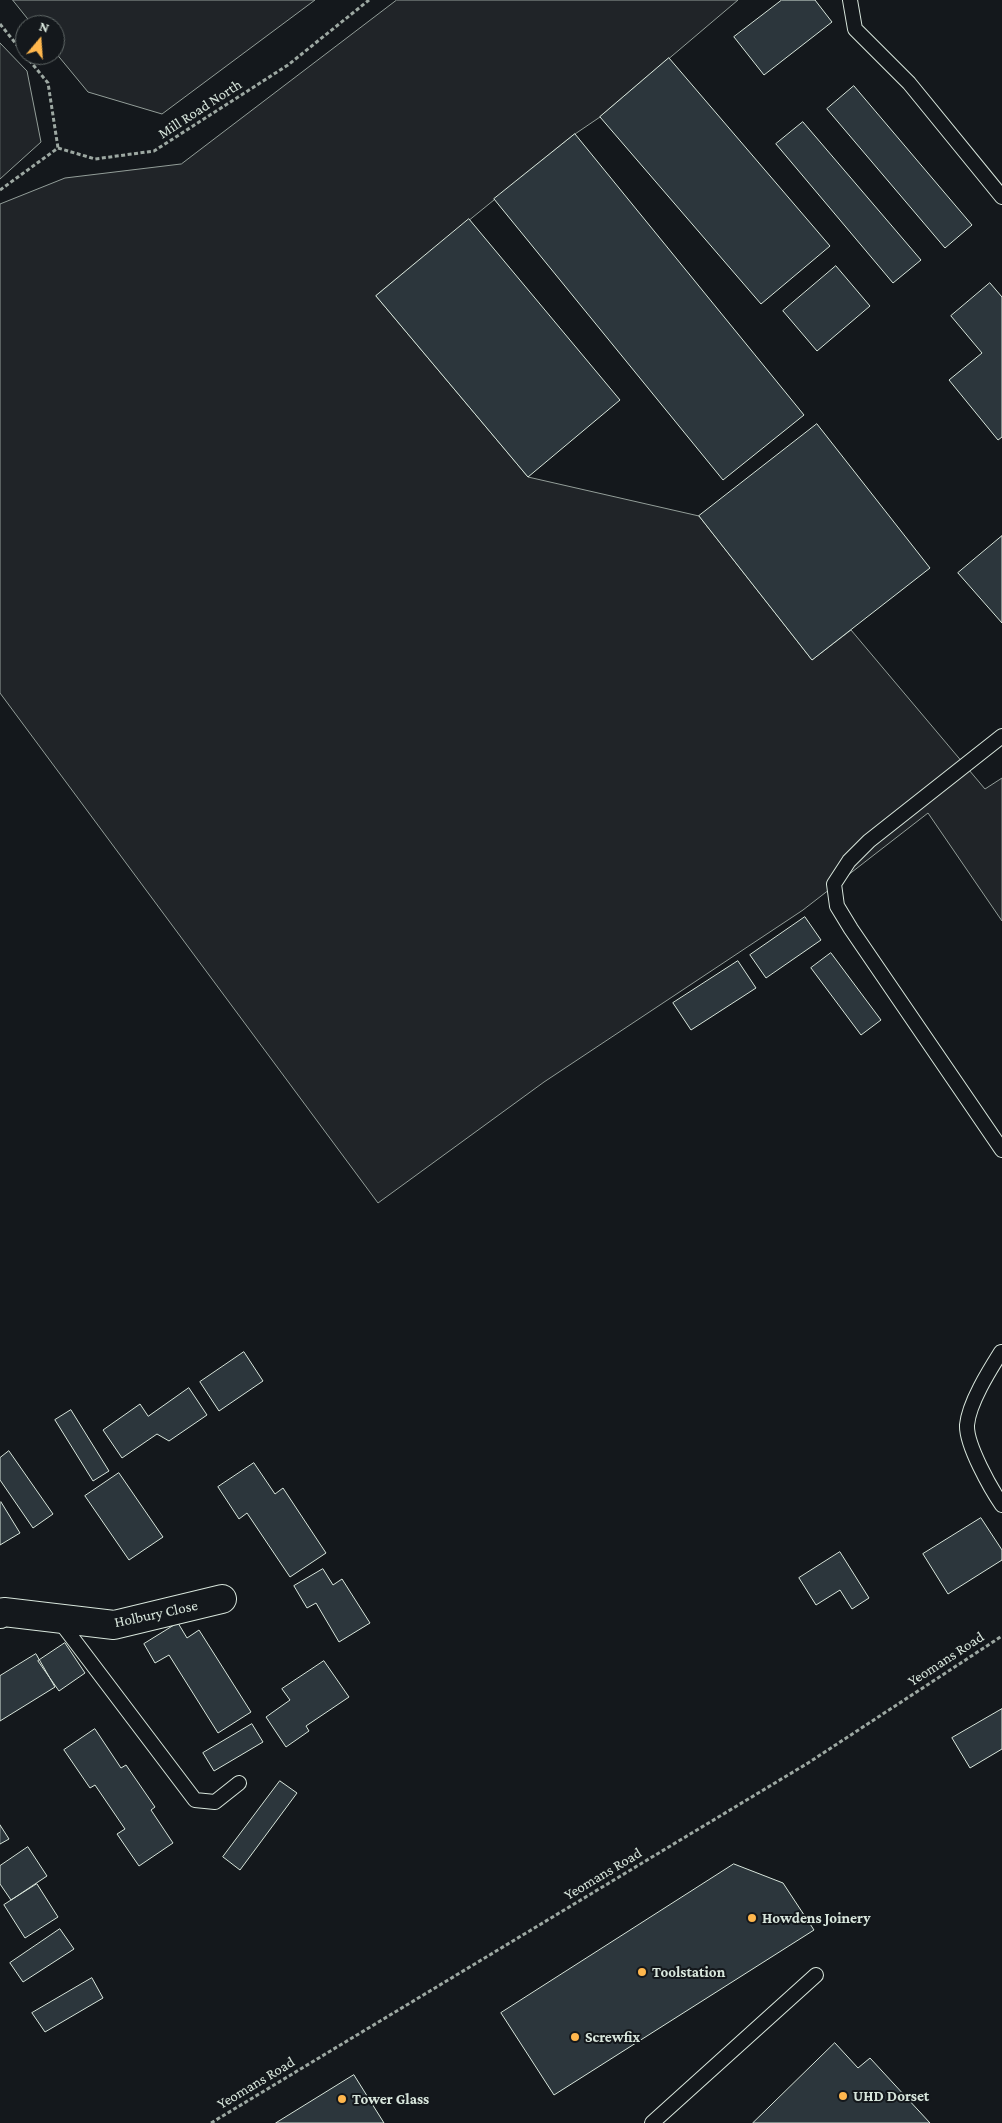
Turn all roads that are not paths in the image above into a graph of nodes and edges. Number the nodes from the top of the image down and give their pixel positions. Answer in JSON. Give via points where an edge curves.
{"nodes":[{"id":1,"x":850,"y":0,"type":"edge"},
{"id":2,"x":1002,"y":197,"type":"edge"},
{"id":3,"x":1002,"y":736,"type":"edge"},
{"id":4,"x":1002,"y":1150,"type":"edge"},
{"id":5,"x":1001,"y":1352,"type":"dead end"},
{"id":6,"x":1002,"y":1505,"type":"edge"},
{"id":7,"x":222,"y":1599,"type":"dead end"},
{"id":8,"x":0,"y":1614,"type":"edge"},
{"id":9,"x":58,"y":1618,"type":"junction"},
{"id":10,"x":239,"y":1783,"type":"dead end"},
{"id":11,"x":816,"y":1975,"type":"dead end"},
{"id":12,"x":652,"y":2123,"type":"edge"}],
"edges":[{"from":1,"to":2,"type":"lane","via":[[855,30],[909,83]]},
{"from":3,"to":4,"type":"lane","via":[[869,841],[849,861],[834,884],[837,906],[851,929]]},
{"from":5,"to":6,"type":"lane","via":[[987,1375],[967,1426],[974,1454]]},
{"from":7,"to":9,"type":"street","name":"Holbury Close","via":[[114,1625]]},
{"from":8,"to":9,"type":"street","name":"Holbury Close"},
{"from":9,"to":10,"type":"lane","via":[[195,1800],[215,1802]]},
{"from":11,"to":12,"type":"lane"}]}
